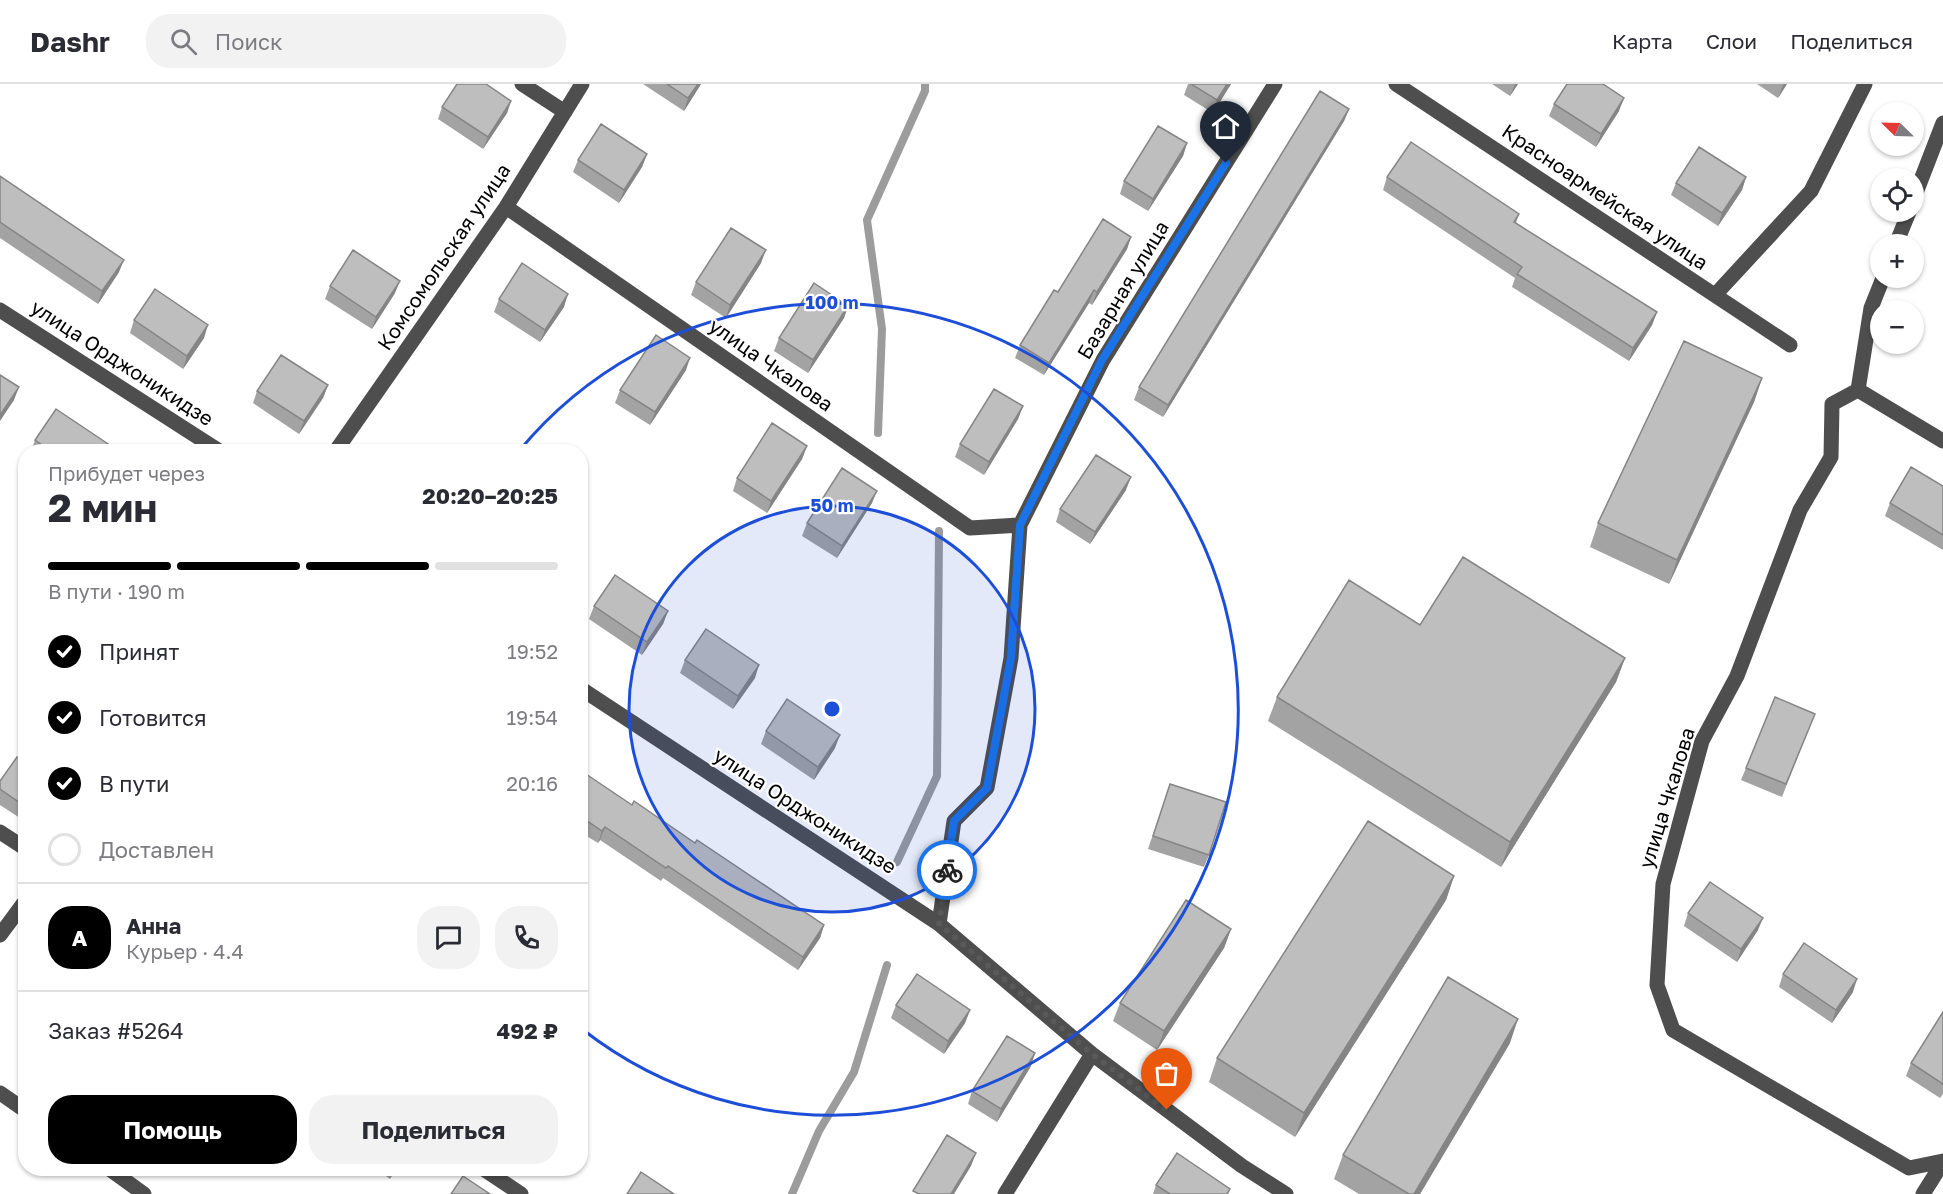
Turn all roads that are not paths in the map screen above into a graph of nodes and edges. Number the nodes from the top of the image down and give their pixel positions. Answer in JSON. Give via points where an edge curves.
{"nodes":[{"id":1,"x":522,"y":84,"type":"edge"},
{"id":2,"x":582,"y":84,"type":"edge"},
{"id":3,"x":1275,"y":84,"type":"edge"},
{"id":4,"x":1396,"y":84,"type":"edge"},
{"id":5,"x":1865,"y":84,"type":"edge"},
{"id":6,"x":565,"y":112,"type":"junction"},
{"id":7,"x":1943,"y":123,"type":"edge"},
{"id":8,"x":1924,"y":172,"type":"edge"},
{"id":9,"x":506,"y":207,"type":"junction"},
{"id":10,"x":1879,"y":288,"type":"edge"},
{"id":11,"x":1714,"y":295,"type":"junction"},
{"id":12,"x":0,"y":310,"type":"edge"},
{"id":13,"x":1790,"y":345,"type":"dead end"},
{"id":14,"x":1858,"y":390,"type":"junction"},
{"id":15,"x":1943,"y":441,"type":"edge"},
{"id":16,"x":209,"y":444,"type":"edge"},
{"id":17,"x":341,"y":444,"type":"edge"},
{"id":18,"x":1020,"y":525,"type":"junction"},
{"id":19,"x":588,"y":693,"type":"edge"},
{"id":20,"x":0,"y":832,"type":"edge"},
{"id":21,"x":18,"y":844,"type":"edge"},
{"id":22,"x":18,"y":911,"type":"edge"},
{"id":23,"x":939,"y":924,"type":"junction"},
{"id":24,"x":0,"y":935,"type":"edge"},
{"id":25,"x":1092,"y":1054,"type":"junction"},
{"id":26,"x":0,"y":1093,"type":"edge"},
{"id":27,"x":18,"y":1105,"type":"edge"},
{"id":28,"x":1943,"y":1162,"type":"edge"},
{"id":29,"x":119,"y":1176,"type":"edge"},
{"id":30,"x":494,"y":1176,"type":"edge"},
{"id":31,"x":144,"y":1194,"type":"edge"},
{"id":32,"x":521,"y":1194,"type":"edge"},
{"id":33,"x":1005,"y":1194,"type":"edge"},
{"id":34,"x":1286,"y":1194,"type":"edge"},
{"id":35,"x":1923,"y":1194,"type":"edge"}],
"edges":[{"from":1,"to":6,"type":"street"},
{"from":2,"to":6,"type":"street","name":"Комсомольская улица"},
{"from":3,"to":18,"type":"street","name":"Базарная улица","via":[[1102,360]]},
{"from":4,"to":11,"type":"street","name":"Красноармейская улица"},
{"from":5,"to":11,"type":"street","via":[[1811,190]]},
{"from":6,"to":9,"type":"street","name":"Комсомольская улица"},
{"from":7,"to":8,"type":"street"},
{"from":9,"to":17,"type":"street","name":"Комсомольская улица"},
{"from":9,"to":18,"type":"street","name":"улица Чкалова","via":[[970,528]]},
{"from":10,"to":14,"type":"street","via":[[1871,308]]},
{"from":11,"to":13,"type":"street","name":"Красноармейская улица"},
{"from":12,"to":16,"type":"street","name":"улица Орджоникидзе"},
{"from":14,"to":15,"type":"street"},
{"from":14,"to":28,"type":"street","name":"улица Чкалова","via":[[1832,404],[1831,457],[1800,510],[1737,676],[1702,741],[1662,884],[1658,985],[1673,1030],[1910,1168]]},
{"from":18,"to":23,"type":"street","via":[[1011,658],[987,788],[954,821]]},
{"from":19,"to":23,"type":"street","name":"улица Орджоникидзе"},
{"from":20,"to":21,"type":"street"},
{"from":22,"to":24,"type":"street"},
{"from":23,"to":25,"type":"street","name":"улица Орджоникидзе"},
{"from":25,"to":33,"type":"street"},
{"from":25,"to":34,"type":"street","name":"улица Орджоникидзе","via":[[1242,1167]]},
{"from":26,"to":27,"type":"street"},
{"from":28,"to":35,"type":"street"},
{"from":29,"to":31,"type":"street"},
{"from":30,"to":32,"type":"street"}]}
